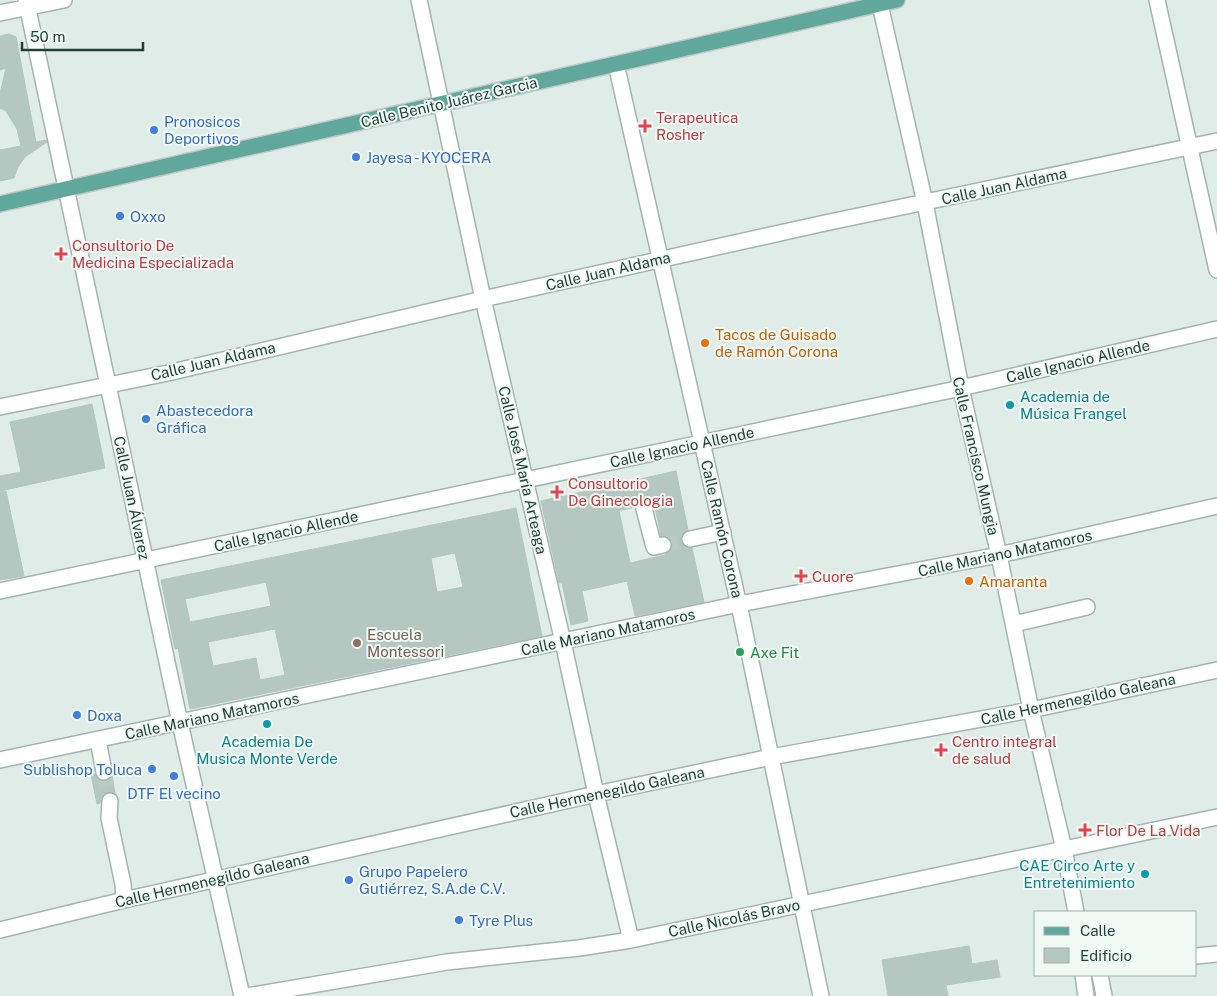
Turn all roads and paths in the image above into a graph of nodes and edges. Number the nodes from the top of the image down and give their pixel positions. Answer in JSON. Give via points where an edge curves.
{"nodes":[{"id":1,"x":64,"y":0,"type":"edge"},
{"id":2,"x":419,"y":0,"type":"edge"},
{"id":3,"x":897,"y":0,"type":"edge"},
{"id":4,"x":1157,"y":0,"type":"edge"},
{"id":5,"x":879,"y":2,"type":"edge"},
{"id":6,"x":27,"y":4,"type":"edge"},
{"id":7,"x":0,"y":14,"type":"edge"},
{"id":8,"x":616,"y":64,"type":"junction"},
{"id":9,"x":441,"y":104,"type":"junction"},
{"id":10,"x":1217,"y":141,"type":"edge"},
{"id":11,"x":1188,"y":146,"type":"junction"},
{"id":12,"x":66,"y":189,"type":"junction"},
{"id":13,"x":925,"y":203,"type":"junction"},
{"id":14,"x":0,"y":204,"type":"edge"},
{"id":15,"x":660,"y":259,"type":"junction"},
{"id":16,"x":1217,"y":270,"type":"edge"},
{"id":17,"x":483,"y":298,"type":"junction"},
{"id":18,"x":1217,"y":329,"type":"edge"},
{"id":19,"x":109,"y":384,"type":"junction"},
{"id":20,"x":961,"y":388,"type":"junction"},
{"id":21,"x":0,"y":407,"type":"edge"},
{"id":22,"x":702,"y":443,"type":"junction"},
{"id":23,"x":526,"y":480,"type":"junction"},
{"id":24,"x":1217,"y":506,"type":"edge"},
{"id":25,"x":644,"y":509,"type":"dead end"},
{"id":26,"x":722,"y":532,"type":"junction"},
{"id":27,"x":690,"y":539,"type":"tunnel mouth"},
{"id":28,"x":663,"y":545,"type":"dead end"},
{"id":29,"x":999,"y":555,"type":"junction"},
{"id":30,"x":145,"y":561,"type":"junction"},
{"id":31,"x":0,"y":591,"type":"edge"},
{"id":32,"x":739,"y":604,"type":"junction"},
{"id":33,"x":1088,"y":607,"type":"dead end"},
{"id":34,"x":1014,"y":624,"type":"junction"},
{"id":35,"x":563,"y":642,"type":"junction"},
{"id":36,"x":1217,"y":670,"type":"edge"},
{"id":37,"x":1032,"y":710,"type":"junction"},
{"id":38,"x":180,"y":723,"type":"junction"},
{"id":39,"x":98,"y":740,"type":"junction"},
{"id":40,"x":771,"y":757,"type":"junction"},
{"id":41,"x":0,"y":760,"type":"edge"},
{"id":42,"x":104,"y":772,"type":"tunnel mouth"},
{"id":43,"x":596,"y":794,"type":"junction"},
{"id":44,"x":110,"y":801,"type":"tunnel mouth"},
{"id":45,"x":1217,"y":817,"type":"edge"},
{"id":46,"x":1064,"y":849,"type":"junction"},
{"id":47,"x":215,"y":880,"type":"junction"},
{"id":48,"x":124,"y":900,"type":"junction"},
{"id":49,"x":802,"y":904,"type":"junction"},
{"id":50,"x":1076,"y":911,"type":"edge"},
{"id":51,"x":0,"y":930,"type":"edge"},
{"id":52,"x":631,"y":940,"type":"junction"},
{"id":53,"x":1217,"y":954,"type":"edge"},
{"id":54,"x":1197,"y":956,"type":"edge"},
{"id":55,"x":1083,"y":976,"type":"edge"},
{"id":56,"x":1100,"y":976,"type":"edge"},
{"id":57,"x":242,"y":996,"type":"edge"},
{"id":58,"x":247,"y":996,"type":"edge"},
{"id":59,"x":821,"y":996,"type":"edge"},
{"id":60,"x":1086,"y":996,"type":"edge"},
{"id":61,"x":1104,"y":996,"type":"edge"}],
"edges":[{"from":1,"to":6,"type":"street"},
{"from":2,"to":9,"type":"street","name":"Calle José María Arteaga"},
{"from":3,"to":5,"type":"main road","name":"Calle Benito Juárez Garcia"},
{"from":4,"to":11,"type":"street"},
{"from":5,"to":8,"type":"main road","name":"Calle Benito Juárez Garcia"},
{"from":5,"to":13,"type":"street","name":"Calle Francisco Mungia"},
{"from":6,"to":7,"type":"street"},
{"from":6,"to":12,"type":"street","name":"Calle Juan Álvarez"},
{"from":8,"to":9,"type":"main road","name":"Calle Benito Juárez Garcia"},
{"from":8,"to":15,"type":"street","name":"Calle Ramón Corona"},
{"from":9,"to":12,"type":"main road","name":"Calle Benito Juárez Garcia"},
{"from":9,"to":17,"type":"street","name":"Calle José María Arteaga"},
{"from":10,"to":11,"type":"street","name":"Calle Juan Aldama"},
{"from":11,"to":13,"type":"street","name":"Calle Juan Aldama"},
{"from":11,"to":16,"type":"street"},
{"from":12,"to":14,"type":"main road","name":"Calle Benito Juárez Garcia"},
{"from":12,"to":19,"type":"street","name":"Calle Juan Álvarez"},
{"from":13,"to":15,"type":"street","name":"Calle Juan Aldama"},
{"from":13,"to":20,"type":"street","name":"Calle Francisco Mungia"},
{"from":15,"to":17,"type":"street","name":"Calle Juan Aldama"},
{"from":15,"to":22,"type":"street","name":"Calle Ramón Corona"},
{"from":17,"to":19,"type":"street","name":"Calle Juan Aldama"},
{"from":17,"to":23,"type":"street","name":"Calle José María Arteaga"},
{"from":18,"to":20,"type":"street","name":"Calle Ignacio Allende"},
{"from":19,"to":21,"type":"street","name":"Calle Juan Aldama"},
{"from":19,"to":30,"type":"street","name":"Calle Juan Álvarez"},
{"from":20,"to":22,"type":"street","name":"Calle Ignacio Allende"},
{"from":20,"to":29,"type":"street","name":"Calle Francisco Mungia"},
{"from":22,"to":23,"type":"street","name":"Calle Ignacio Allende"},
{"from":22,"to":26,"type":"street","name":"Calle Ramón Corona"},
{"from":23,"to":30,"type":"street","name":"Calle Ignacio Allende"},
{"from":23,"to":35,"type":"street","name":"Calle José María Arteaga"},
{"from":24,"to":29,"type":"street","name":"Calle Mariano Matamoros"},
{"from":25,"to":28,"type":"street","via":[[654,547]]},
{"from":26,"to":27,"type":"street"},
{"from":26,"to":32,"type":"street","name":"Calle Ramón Corona"},
{"from":29,"to":32,"type":"street","name":"Calle Mariano Matamoros"},
{"from":29,"to":34,"type":"street","name":"Calle Francisco Mungia"},
{"from":30,"to":31,"type":"street","name":"Calle Ignacio Allende"},
{"from":30,"to":38,"type":"street","name":"Calle Juan Álvarez"},
{"from":32,"to":35,"type":"street","name":"Calle Mariano Matamoros"},
{"from":32,"to":40,"type":"street","name":"Calle Ramón Corona"},
{"from":33,"to":34,"type":"street"},
{"from":34,"to":37,"type":"street","name":"Calle Francisco Mungia"},
{"from":35,"to":38,"type":"street","name":"Calle Mariano Matamoros"},
{"from":35,"to":43,"type":"street","name":"Calle José María Arteaga"},
{"from":36,"to":37,"type":"street","name":"Calle Hermenegildo Galeana"},
{"from":37,"to":40,"type":"street","name":"Calle Hermenegildo Galeana"},
{"from":37,"to":46,"type":"street","name":"Calle Francisco Mungia"},
{"from":38,"to":39,"type":"street","name":"Calle Mariano Matamoros"},
{"from":38,"to":47,"type":"street","name":"Calle Juan Álvarez"},
{"from":39,"to":41,"type":"street","name":"Calle Mariano Matamoros"},
{"from":39,"to":42,"type":"street"},
{"from":40,"to":43,"type":"street","name":"Calle Hermenegildo Galeana"},
{"from":40,"to":49,"type":"street","name":"Calle Ramón Corona"},
{"from":43,"to":47,"type":"street","name":"Calle Hermenegildo Galeana"},
{"from":43,"to":52,"type":"street","name":"Calle José María Arteaga"},
{"from":44,"to":48,"type":"street","via":[[109,818]]},
{"from":45,"to":46,"type":"street","name":"Calle Nicolás Bravo"},
{"from":46,"to":49,"type":"street","name":"Calle Nicolás Bravo"},
{"from":46,"to":50,"type":"street","name":"Calle Francisco Mungia"},
{"from":47,"to":48,"type":"street","name":"Calle Hermenegildo Galeana"},
{"from":47,"to":57,"type":"street","name":"Calle Juan Álvarez"},
{"from":48,"to":51,"type":"street","name":"Calle Hermenegildo Galeana"},
{"from":49,"to":52,"type":"street","name":"Calle Nicolás Bravo"},
{"from":49,"to":59,"type":"street","name":"Calle Ramón Corona"},
{"from":52,"to":58,"type":"street","name":"Calle Nicolás Bravo","via":[[447,962]]},
{"from":53,"to":54,"type":"street"},
{"from":55,"to":60,"type":"street"},
{"from":56,"to":61,"type":"street"}]}
